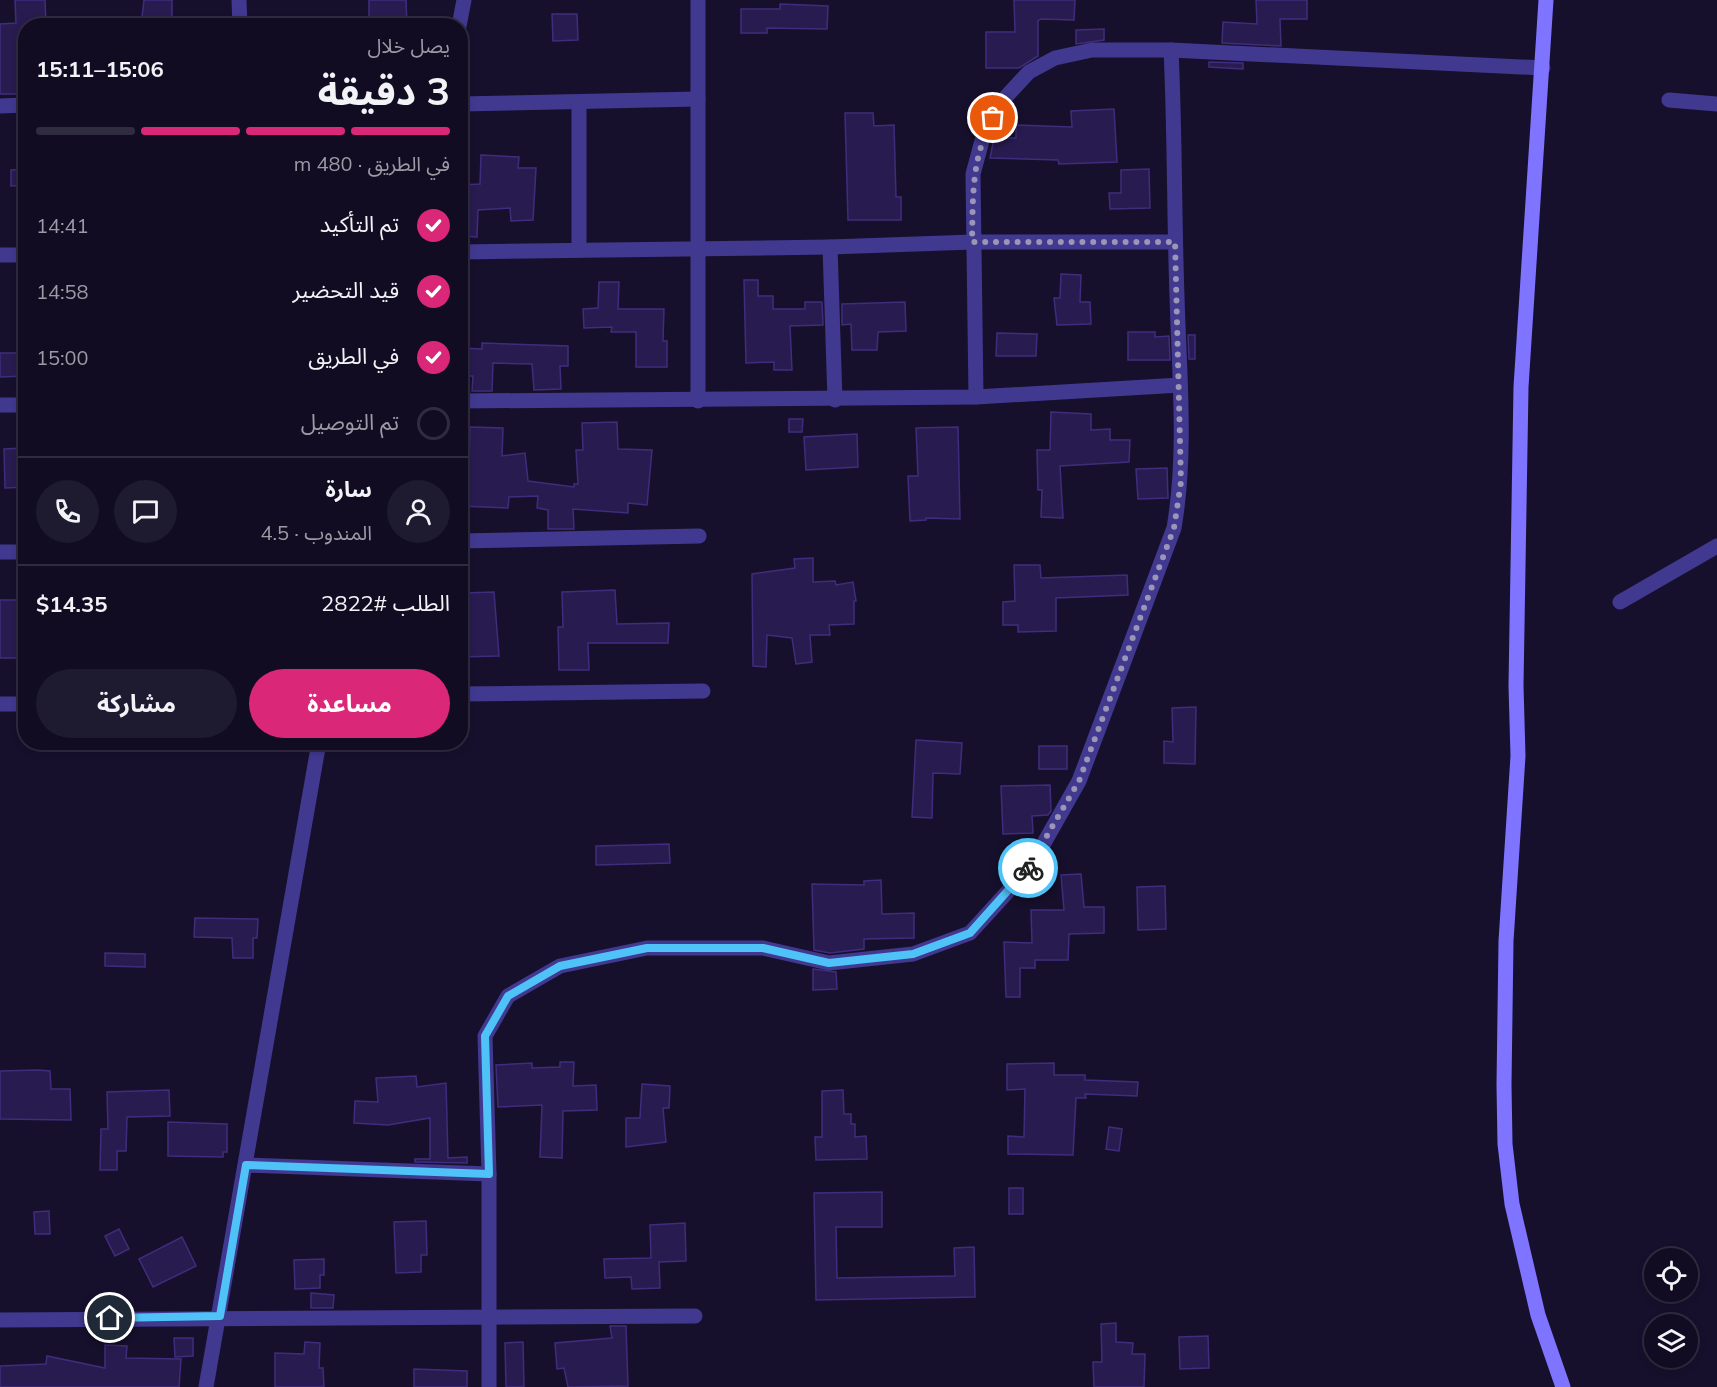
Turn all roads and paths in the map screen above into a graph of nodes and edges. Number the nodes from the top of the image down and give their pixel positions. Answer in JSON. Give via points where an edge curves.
{"nodes":[{"id":1,"x":239,"y":0,"type":"edge"},
{"id":2,"x":464,"y":0,"type":"edge"},
{"id":3,"x":698,"y":0,"type":"edge"},
{"id":4,"x":1546,"y":0,"type":"edge"},
{"id":5,"x":240,"y":18,"type":"edge"},
{"id":6,"x":461,"y":18,"type":"edge"},
{"id":7,"x":1171,"y":50,"type":"junction"},
{"id":8,"x":1543,"y":68,"type":"junction"},
{"id":9,"x":698,"y":99,"type":"junction"},
{"id":10,"x":1669,"y":100,"type":"dead end"},
{"id":11,"x":579,"y":102,"type":"junction"},
{"id":12,"x":468,"y":104,"type":"edge"},
{"id":13,"x":1717,"y":104,"type":"edge"},
{"id":14,"x":18,"y":105,"type":"edge"},
{"id":15,"x":0,"y":106,"type":"edge"},
{"id":16,"x":972,"y":242,"type":"junction"},
{"id":17,"x":1175,"y":242,"type":"junction"},
{"id":18,"x":830,"y":247,"type":"junction"},
{"id":19,"x":579,"y":250,"type":"junction"},
{"id":20,"x":697,"y":250,"type":"junction"},
{"id":21,"x":468,"y":252,"type":"edge"},
{"id":22,"x":0,"y":255,"type":"edge"},
{"id":23,"x":18,"y":255,"type":"edge"},
{"id":24,"x":1180,"y":385,"type":"junction"},
{"id":25,"x":976,"y":397,"type":"junction"},
{"id":26,"x":835,"y":400,"type":"junction"},
{"id":27,"x":468,"y":401,"type":"edge"},
{"id":28,"x":698,"y":401,"type":"junction"},
{"id":29,"x":0,"y":405,"type":"edge"},
{"id":30,"x":18,"y":405,"type":"edge"},
{"id":31,"x":699,"y":536,"type":"dead end"},
{"id":32,"x":468,"y":541,"type":"edge"},
{"id":33,"x":1717,"y":546,"type":"edge"},
{"id":34,"x":0,"y":552,"type":"edge"},
{"id":35,"x":18,"y":552,"type":"edge"},
{"id":36,"x":1620,"y":602,"type":"dead end"},
{"id":37,"x":703,"y":690,"type":"dead end"},
{"id":38,"x":468,"y":694,"type":"edge"},
{"id":39,"x":0,"y":704,"type":"edge"},
{"id":40,"x":18,"y":704,"type":"edge"},
{"id":41,"x":318,"y":750,"type":"edge"},
{"id":42,"x":246,"y":1165,"type":"junction"},
{"id":43,"x":489,"y":1174,"type":"junction"},
{"id":44,"x":489,"y":1315,"type":"junction"},
{"id":45,"x":220,"y":1316,"type":"junction"},
{"id":46,"x":695,"y":1316,"type":"dead end"},
{"id":47,"x":0,"y":1320,"type":"edge"},
{"id":48,"x":206,"y":1387,"type":"edge"},
{"id":49,"x":489,"y":1387,"type":"edge"},
{"id":50,"x":1563,"y":1387,"type":"edge"}],
"edges":[{"from":1,"to":5,"type":"street"},
{"from":2,"to":6,"type":"street"},
{"from":3,"to":9,"type":"street"},
{"from":4,"to":8,"type":"street"},
{"from":7,"to":8,"type":"street"},
{"from":7,"to":16,"type":"street","via":[[1092,50],[1055,58],[1029,72],[1003,100],[983,137],[973,174]]},
{"from":7,"to":17,"type":"street"},
{"from":8,"to":50,"type":"street","via":[[1521,387],[1518,756],[1506,941],[1505,1132],[1512,1204],[1538,1315]]},
{"from":9,"to":11,"type":"street"},
{"from":9,"to":20,"type":"street"},
{"from":10,"to":13,"type":"street"},
{"from":11,"to":12,"type":"street"},
{"from":11,"to":19,"type":"street"},
{"from":14,"to":15,"type":"street"},
{"from":16,"to":17,"type":"street"},
{"from":16,"to":18,"type":"street"},
{"from":16,"to":25,"type":"street"},
{"from":17,"to":24,"type":"street"},
{"from":18,"to":20,"type":"street"},
{"from":18,"to":26,"type":"street"},
{"from":19,"to":20,"type":"street"},
{"from":19,"to":21,"type":"street"},
{"from":20,"to":28,"type":"street"},
{"from":22,"to":23,"type":"street"},
{"from":24,"to":25,"type":"street"},
{"from":24,"to":43,"type":"street","via":[[1181,482],[1174,528],[1079,781],[1031,866],[970,933],[913,954],[829,963],[763,948],[647,948],[560,966],[508,996],[485,1036]]},
{"from":25,"to":26,"type":"street"},
{"from":26,"to":28,"type":"street"},
{"from":27,"to":28,"type":"street"},
{"from":29,"to":30,"type":"street"},
{"from":31,"to":32,"type":"street"},
{"from":33,"to":36,"type":"street"},
{"from":34,"to":35,"type":"street"},
{"from":37,"to":38,"type":"street"},
{"from":39,"to":40,"type":"street"},
{"from":41,"to":42,"type":"street"},
{"from":42,"to":43,"type":"street"},
{"from":42,"to":45,"type":"street"},
{"from":43,"to":44,"type":"street"},
{"from":44,"to":45,"type":"street"},
{"from":44,"to":46,"type":"street"},
{"from":44,"to":49,"type":"street"},
{"from":45,"to":47,"type":"street"},
{"from":45,"to":48,"type":"street"}]}
